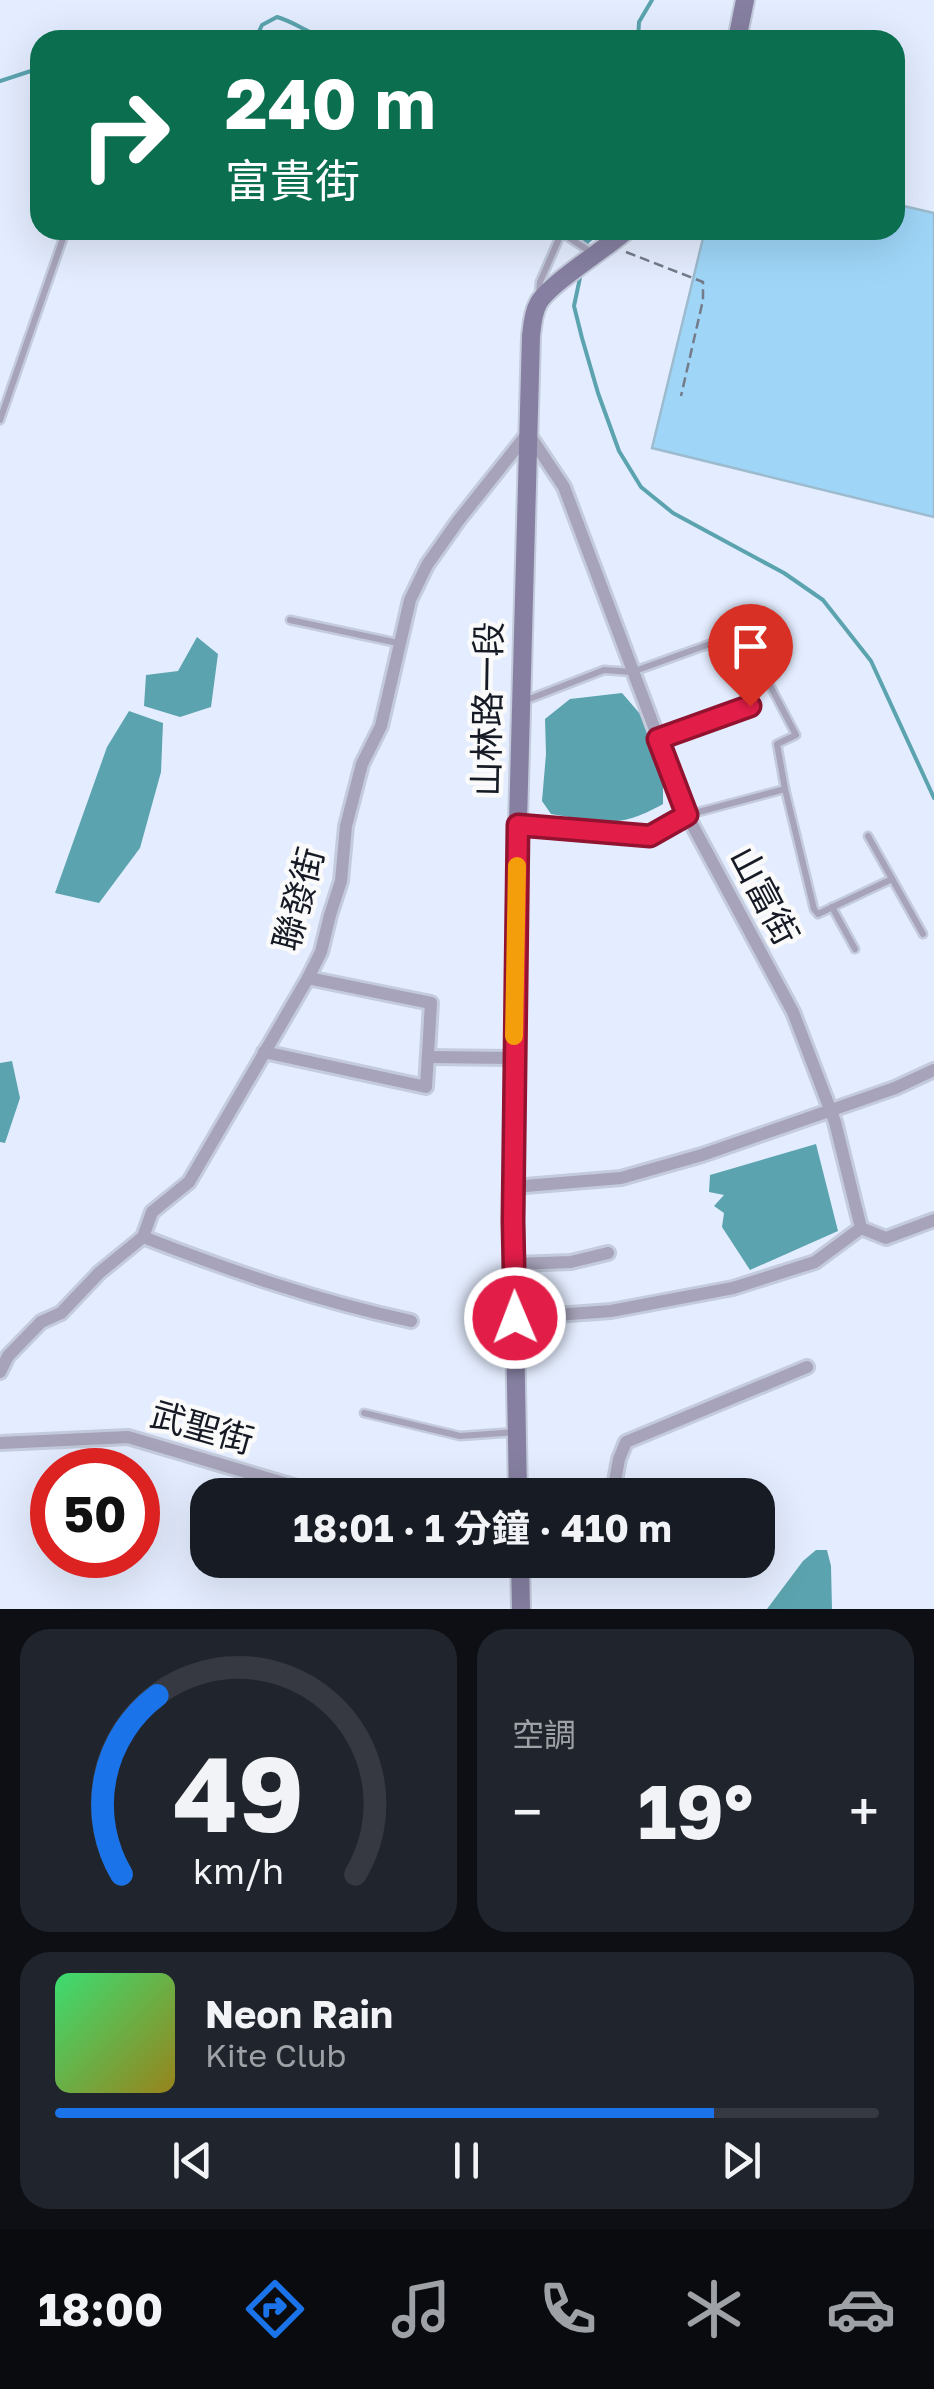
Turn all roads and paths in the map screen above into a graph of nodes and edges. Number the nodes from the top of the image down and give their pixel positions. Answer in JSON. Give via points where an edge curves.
{"nodes":[{"id":1,"x":745,"y":0,"type":"edge"},
{"id":2,"x":740,"y":30,"type":"edge"},
{"id":3,"x":63,"y":240,"type":"edge"},
{"id":4,"x":556,"y":240,"type":"edge"},
{"id":5,"x":571,"y":240,"type":"edge"},
{"id":6,"x":614,"y":240,"type":"edge"},
{"id":7,"x":597,"y":254,"type":"junction"},
{"id":8,"x":543,"y":297,"type":"junction"},
{"id":9,"x":681,"y":396,"type":"dead end"},
{"id":10,"x":0,"y":420,"type":"edge"},
{"id":11,"x":528,"y":433,"type":"junction"},
{"id":12,"x":290,"y":620,"type":"dead end"},
{"id":13,"x":721,"y":640,"type":"dead end"},
{"id":14,"x":400,"y":644,"type":"junction"},
{"id":15,"x":632,"y":672,"type":"junction"},
{"id":16,"x":763,"y":672,"type":"dead end"},
{"id":17,"x":521,"y":702,"type":"junction"},
{"id":18,"x":750,"y":706,"type":"dead end"},
{"id":19,"x":658,"y":739,"type":"junction"},
{"id":20,"x":785,"y":789,"type":"junction"},
{"id":21,"x":687,"y":815,"type":"junction"},
{"id":22,"x":518,"y":825,"type":"junction"},
{"id":23,"x":868,"y":836,"type":"dead end"},
{"id":24,"x":892,"y":879,"type":"junction"},
{"id":25,"x":832,"y":908,"type":"junction"},
{"id":26,"x":922,"y":934,"type":"dead end"},
{"id":27,"x":855,"y":949,"type":"dead end"},
{"id":28,"x":308,"y":978,"type":"junction"},
{"id":29,"x":264,"y":1052,"type":"junction"},
{"id":30,"x":428,"y":1057,"type":"junction"},
{"id":31,"x":514,"y":1058,"type":"junction"},
{"id":32,"x":934,"y":1070,"type":"edge"},
{"id":33,"x":830,"y":1110,"type":"junction"},
{"id":34,"x":513,"y":1187,"type":"junction"},
{"id":35,"x":934,"y":1220,"type":"edge"},
{"id":36,"x":861,"y":1228,"type":"junction"},
{"id":37,"x":143,"y":1236,"type":"junction"},
{"id":38,"x":608,"y":1253,"type":"dead end"},
{"id":39,"x":514,"y":1264,"type":"junction"},
{"id":40,"x":515,"y":1318,"type":"junction"},
{"id":41,"x":411,"y":1321,"type":"dead end"},
{"id":42,"x":808,"y":1367,"type":"dead end"},
{"id":43,"x":0,"y":1372,"type":"edge"},
{"id":44,"x":364,"y":1413,"type":"dead end"},
{"id":45,"x":517,"y":1432,"type":"junction"},
{"id":46,"x":0,"y":1443,"type":"edge"},
{"id":47,"x":267,"y":1478,"type":"edge"},
{"id":48,"x":518,"y":1478,"type":"edge"},
{"id":49,"x":615,"y":1478,"type":"edge"},
{"id":50,"x":520,"y":1578,"type":"edge"},
{"id":51,"x":521,"y":1609,"type":"edge"}],
"edges":[{"from":1,"to":2,"type":"main road"},
{"from":3,"to":10,"type":"lane"},
{"from":4,"to":8,"type":"lane","via":[[540,282]]},
{"from":5,"to":7,"type":"lane"},
{"from":6,"to":7,"type":"main road"},
{"from":7,"to":8,"type":"main road"},
{"from":7,"to":9,"type":"path","via":[[704,282]]},
{"from":8,"to":11,"type":"main road","name":"山林路一段","via":[[530,336]]},
{"from":11,"to":14,"type":"street","name":"聯發街","via":[[426,564]]},
{"from":11,"to":15,"type":"street","name":"山富街","via":[[564,487]]},
{"from":11,"to":17,"type":"main road","name":"山林路一段"},
{"from":12,"to":14,"type":"lane"},
{"from":13,"to":15,"type":"lane"},
{"from":14,"to":28,"type":"street","name":"聯發街","via":[[381,726],[362,764],[346,826],[341,882]]},
{"from":15,"to":17,"type":"lane","via":[[604,670]]},
{"from":15,"to":19,"type":"street","name":"山富街"},
{"from":16,"to":20,"type":"lane","via":[[796,735],[778,744]]},
{"from":17,"to":22,"type":"main road","name":"山林路一段"},
{"from":18,"to":19,"type":"lane"},
{"from":19,"to":21,"type":"street","name":"山富街"},
{"from":20,"to":21,"type":"lane"},
{"from":20,"to":25,"type":"lane","via":[[814,909],[818,914]]},
{"from":21,"to":22,"type":"lane","via":[[650,836]]},
{"from":21,"to":33,"type":"street","name":"山富街","via":[[792,1012]]},
{"from":22,"to":31,"type":"main road","name":"山林路一段"},
{"from":23,"to":24,"type":"lane"},
{"from":24,"to":25,"type":"lane"},
{"from":24,"to":26,"type":"lane"},
{"from":25,"to":27,"type":"lane"},
{"from":28,"to":29,"type":"street","name":"聯發街"},
{"from":28,"to":30,"type":"street","via":[[431,1003]]},
{"from":29,"to":30,"type":"street","via":[[426,1087]]},
{"from":29,"to":37,"type":"street","name":"聯發街","via":[[189,1182],[152,1212]]},
{"from":30,"to":31,"type":"street"},
{"from":31,"to":34,"type":"main road","name":"山林路一段"},
{"from":32,"to":33,"type":"street"},
{"from":33,"to":34,"type":"street","via":[[621,1178]]},
{"from":33,"to":36,"type":"street","name":"山富街"},
{"from":34,"to":39,"type":"main road","name":"山林路一段"},
{"from":35,"to":36,"type":"street","via":[[886,1238]]},
{"from":36,"to":40,"type":"street","via":[[816,1262],[733,1288],[611,1311]]},
{"from":37,"to":41,"type":"street","via":[[236,1272]]},
{"from":37,"to":43,"type":"street","name":"聯發街","via":[[60,1313],[41,1322]]},
{"from":38,"to":39,"type":"street"},
{"from":39,"to":40,"type":"main road","name":"山林路一段"},
{"from":40,"to":45,"type":"main road","name":"山林路一段"},
{"from":42,"to":49,"type":"street","via":[[626,1442]]},
{"from":44,"to":45,"type":"lane","via":[[460,1436]]},
{"from":45,"to":48,"type":"main road","name":"山林路一段"},
{"from":46,"to":47,"type":"street","name":"武聖街","via":[[128,1437]]},
{"from":50,"to":51,"type":"main road"}]}
